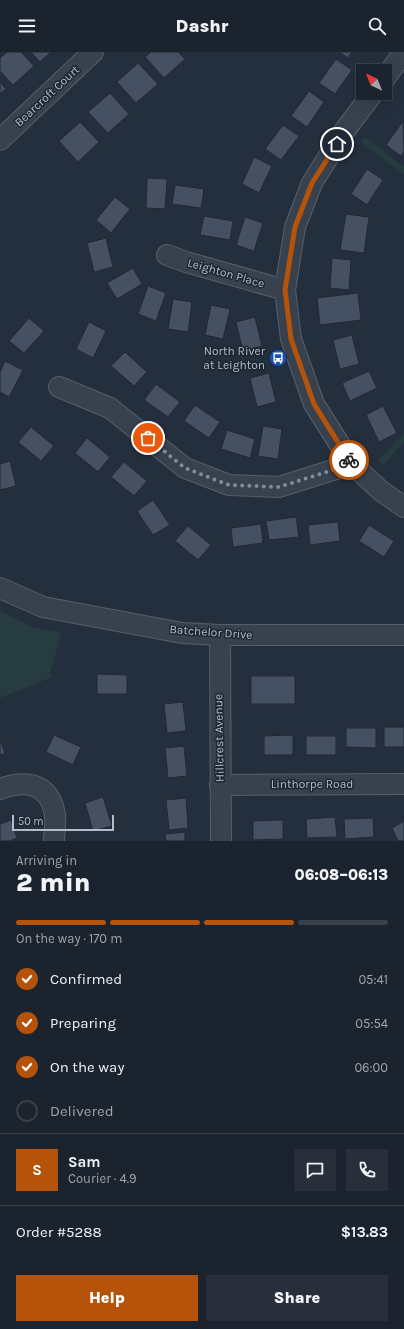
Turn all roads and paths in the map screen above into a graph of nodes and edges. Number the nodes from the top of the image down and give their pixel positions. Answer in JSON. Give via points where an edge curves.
{"nodes":[{"id":1,"x":93,"y":52,"type":"edge"},
{"id":2,"x":404,"y":52,"type":"edge"},
{"id":3,"x":392,"y":68,"type":"edge"},
{"id":4,"x":368,"y":100,"type":"edge"},
{"id":5,"x":0,"y":140,"type":"edge"},
{"id":6,"x":167,"y":255,"type":"dead end"},
{"id":7,"x":285,"y":290,"type":"junction"},
{"id":8,"x":59,"y":387,"type":"dead end"},
{"id":9,"x":352,"y":464,"type":"junction"},
{"id":10,"x":404,"y":507,"type":"edge"},
{"id":11,"x":0,"y":588,"type":"edge"},
{"id":12,"x":220,"y":635,"type":"junction"},
{"id":13,"x":404,"y":635,"type":"edge"},
{"id":14,"x":404,"y":784,"type":"edge"},
{"id":15,"x":220,"y":785,"type":"junction"},
{"id":16,"x":0,"y":789,"type":"edge"},
{"id":17,"x":54,"y":841,"type":"edge"},
{"id":18,"x":221,"y":841,"type":"edge"}],
"edges":[{"from":1,"to":5,"type":"street","name":"Bearcroft Court"},
{"from":2,"to":3,"type":"street"},
{"from":4,"to":7,"type":"street","via":[[345,130],[312,183],[295,227]]},
{"from":6,"to":7,"type":"street","name":"Leighton Place"},
{"from":7,"to":9,"type":"street","via":[[291,339],[314,404]]},
{"from":8,"to":9,"type":"street","via":[[110,408],[185,468],[229,485],[279,487]]},
{"from":9,"to":10,"type":"street","via":[[381,491]]},
{"from":11,"to":12,"type":"street","name":"Batchelor Drive","via":[[43,607],[182,633]]},
{"from":12,"to":13,"type":"street","name":"Batchelor Drive"},
{"from":12,"to":15,"type":"street","name":"Hillcrest Avenue"},
{"from":14,"to":15,"type":"street","name":"Linthorpe Road"},
{"from":15,"to":18,"type":"street","name":"Hillcrest Avenue"},
{"from":16,"to":17,"type":"street","via":[[12,784],[35,785],[48,794],[55,811]]}]}
